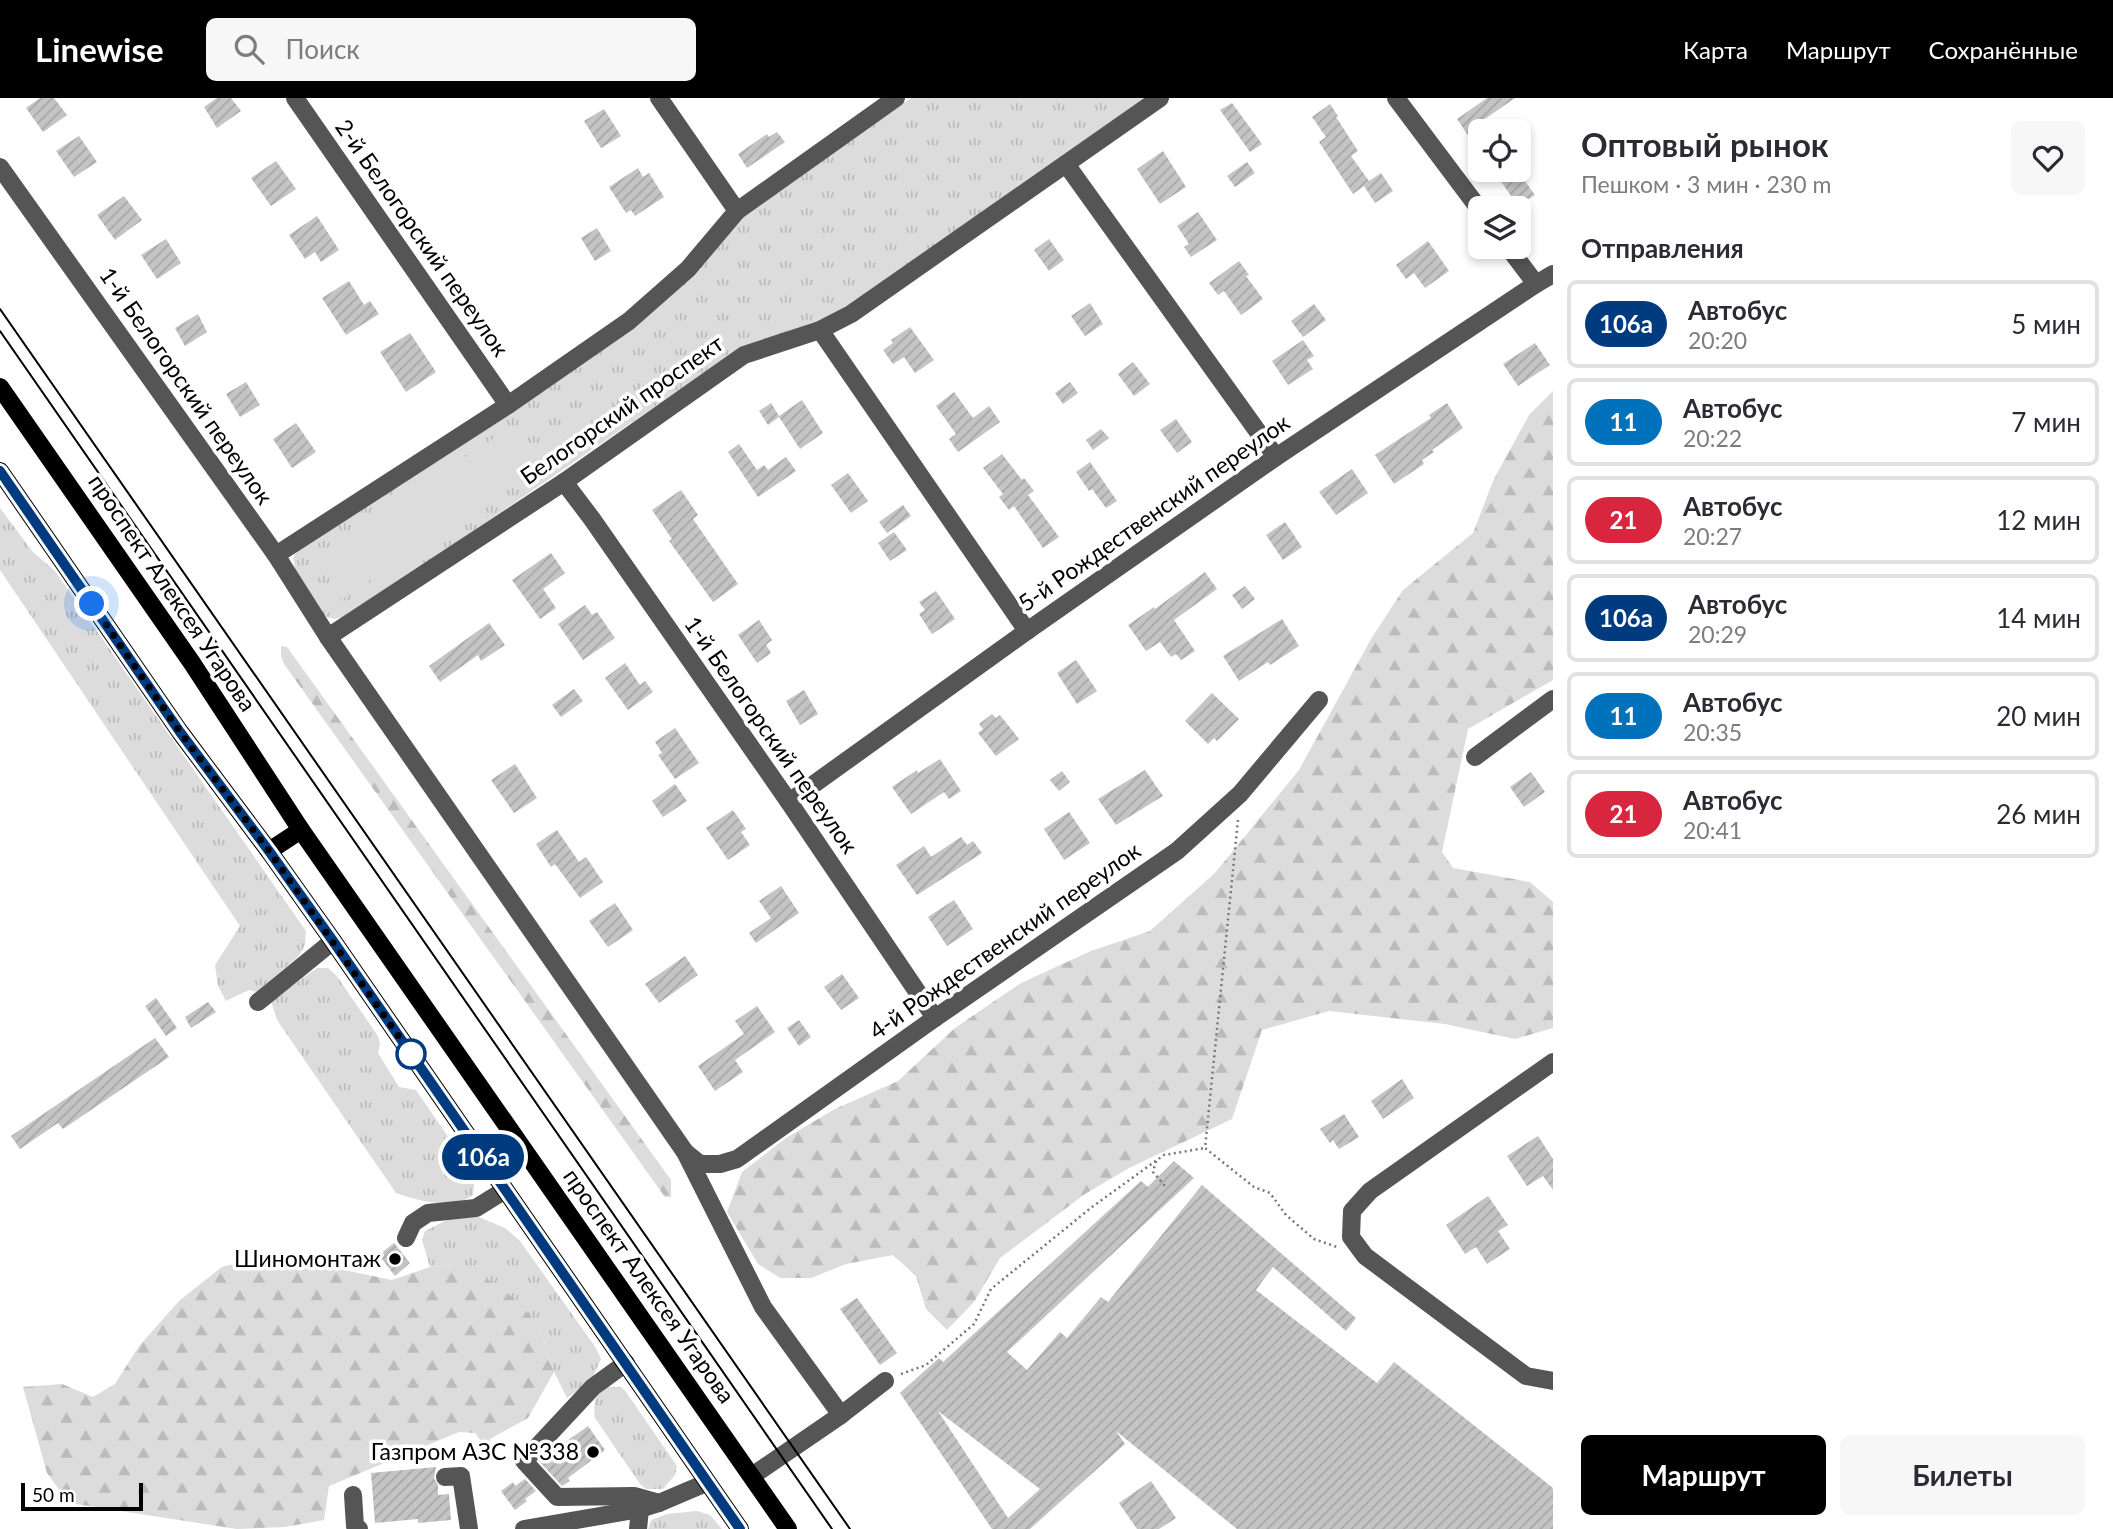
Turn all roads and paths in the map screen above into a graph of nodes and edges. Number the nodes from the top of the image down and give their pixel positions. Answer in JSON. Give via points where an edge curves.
{"nodes":[{"id":1,"x":295,"y":98,"type":"edge"},
{"id":2,"x":659,"y":98,"type":"edge"},
{"id":3,"x":896,"y":98,"type":"edge"},
{"id":4,"x":1160,"y":98,"type":"edge"},
{"id":5,"x":1396,"y":98,"type":"edge"},
{"id":6,"x":1066,"y":164,"type":"junction"},
{"id":7,"x":0,"y":167,"type":"edge"},
{"id":8,"x":1470,"y":196,"type":"edge"},
{"id":9,"x":737,"y":211,"type":"junction"},
{"id":10,"x":1517,"y":259,"type":"edge"},
{"id":11,"x":1553,"y":274,"type":"edge"},
{"id":12,"x":1536,"y":284,"type":"junction"},
{"id":13,"x":820,"y":330,"type":"junction"},
{"id":14,"x":0,"y":387,"type":"edge"},
{"id":15,"x":508,"y":405,"type":"junction"},
{"id":16,"x":1276,"y":457,"type":"junction"},
{"id":17,"x":3,"y":481,"type":"edge"},
{"id":18,"x":564,"y":482,"type":"junction"},
{"id":19,"x":276,"y":555,"type":"junction"},
{"id":20,"x":1027,"y":631,"type":"junction"},
{"id":21,"x":328,"y":636,"type":"junction"},
{"id":22,"x":1319,"y":699,"type":"dead end"},
{"id":23,"x":1553,"y":699,"type":"edge"},
{"id":24,"x":1475,"y":757,"type":"dead end"},
{"id":25,"x":1240,"y":794,"type":"junction"},
{"id":26,"x":789,"y":802,"type":"junction"},
{"id":27,"x":301,"y":830,"type":"junction"},
{"id":28,"x":269,"y":851,"type":"junction"},
{"id":29,"x":333,"y":941,"type":"junction"},
{"id":30,"x":258,"y":1002,"type":"dead end"},
{"id":31,"x":934,"y":1018,"type":"junction"},
{"id":32,"x":1553,"y":1062,"type":"edge"},
{"id":33,"x":1205,"y":1148,"type":"junction"},
{"id":34,"x":685,"y":1152,"type":"junction"},
{"id":35,"x":1156,"y":1161,"type":"junction"},
{"id":36,"x":1165,"y":1186,"type":"dead end"},
{"id":37,"x":505,"y":1190,"type":"junction"},
{"id":38,"x":406,"y":1238,"type":"dead end"},
{"id":39,"x":1357,"y":1248,"type":"junction"},
{"id":40,"x":626,"y":1363,"type":"junction"},
{"id":41,"x":885,"y":1381,"type":"joint"},
{"id":42,"x":1553,"y":1381,"type":"edge"},
{"id":43,"x":841,"y":1415,"type":"junction"},
{"id":44,"x":752,"y":1476,"type":"junction"},
{"id":45,"x":445,"y":1477,"type":"dead end"},
{"id":46,"x":706,"y":1483,"type":"junction"},
{"id":47,"x":353,"y":1495,"type":"dead end"},
{"id":48,"x":659,"y":1503,"type":"junction"},
{"id":49,"x":640,"y":1509,"type":"junction"},
{"id":50,"x":359,"y":1529,"type":"edge"},
{"id":51,"x":469,"y":1529,"type":"edge"},
{"id":52,"x":524,"y":1529,"type":"edge"},
{"id":53,"x":638,"y":1529,"type":"edge"},
{"id":54,"x":740,"y":1529,"type":"edge"},
{"id":55,"x":788,"y":1529,"type":"edge"}],
"edges":[{"from":1,"to":15,"type":"street","name":"2-й Белогорский переулок"},
{"from":2,"to":9,"type":"street"},
{"from":3,"to":9,"type":"street"},
{"from":4,"to":6,"type":"street","name":"Белогорский проспект"},
{"from":5,"to":8,"type":"street"},
{"from":6,"to":13,"type":"street","name":"Белогорский проспект","via":[[851,314]]},
{"from":6,"to":16,"type":"street"},
{"from":7,"to":19,"type":"street","name":"1-й Белогорский переулок"},
{"from":9,"to":15,"type":"street","via":[[688,269],[629,321]]},
{"from":10,"to":12,"type":"street"},
{"from":11,"to":12,"type":"street","name":"5-й Рождественский переулок"},
{"from":12,"to":16,"type":"street","name":"5-й Рождественский переулок"},
{"from":13,"to":18,"type":"street","name":"Белогорский проспект","via":[[744,355]]},
{"from":13,"to":20,"type":"street"},
{"from":14,"to":27,"type":"main road","name":"проспект Алексея Угарова","via":[[192,663]]},
{"from":15,"to":19,"type":"street"},
{"from":16,"to":20,"type":"street","name":"5-й Рождественский переулок"},
{"from":17,"to":28,"type":"main road"},
{"from":18,"to":21,"type":"street","name":"Белогорский проспект"},
{"from":18,"to":26,"type":"street","name":"1-й Белогорский переулок"},
{"from":19,"to":21,"type":"street","name":"1-й Белогорский переулок"},
{"from":20,"to":26,"type":"street","name":"5-й Рождественский переулок"},
{"from":21,"to":34,"type":"street","name":"1-й Белогорский переулок"},
{"from":22,"to":25,"type":"street","name":"4-й Рождественский переулок"},
{"from":23,"to":24,"type":"street"},
{"from":25,"to":31,"type":"street","name":"4-й Рождественский переулок","via":[[1177,851]]},
{"from":25,"to":33,"type":"path"},
{"from":26,"to":31,"type":"street","name":"1-й Белогорский переулок"},
{"from":27,"to":28,"type":"main road"},
{"from":27,"to":44,"type":"main road","name":"проспект Алексея Угарова"},
{"from":28,"to":29,"type":"main road"},
{"from":29,"to":30,"type":"street"},
{"from":29,"to":37,"type":"main road"},
{"from":31,"to":34,"type":"street","name":"4-й Рождественский переулок","via":[[737,1159],[700,1164]]},
{"from":32,"to":39,"type":"street","via":[[1370,1191],[1352,1211],[1351,1237]]},
{"from":33,"to":35,"type":"path","via":[[1164,1155]]},
{"from":33,"to":39,"type":"path","via":[[1254,1187],[1270,1192],[1286,1215],[1314,1239],[1338,1248]]},
{"from":34,"to":43,"type":"street","name":"1-й Белогорский переулок","via":[[763,1307]]},
{"from":35,"to":36,"type":"path","via":[[1153,1172]]},
{"from":35,"to":41,"type":"path","via":[[990,1289],[974,1324],[926,1364]]},
{"from":37,"to":38,"type":"street","via":[[476,1208],[428,1213],[414,1223]]},
{"from":37,"to":40,"type":"main road"},
{"from":39,"to":42,"type":"street","via":[[1526,1376]]},
{"from":40,"to":46,"type":"main road"},
{"from":40,"to":48,"type":"street","via":[[593,1387],[524,1461],[557,1497],[634,1496]]},
{"from":41,"to":43,"type":"street"},
{"from":43,"to":44,"type":"street"},
{"from":44,"to":55,"type":"main road","name":"проспект Алексея Угарова"},
{"from":45,"to":51,"type":"street","via":[[461,1476]]},
{"from":46,"to":48,"type":"street"},
{"from":46,"to":54,"type":"main road"},
{"from":47,"to":50,"type":"street"},
{"from":48,"to":49,"type":"street"},
{"from":49,"to":52,"type":"street"},
{"from":49,"to":53,"type":"street"}]}
